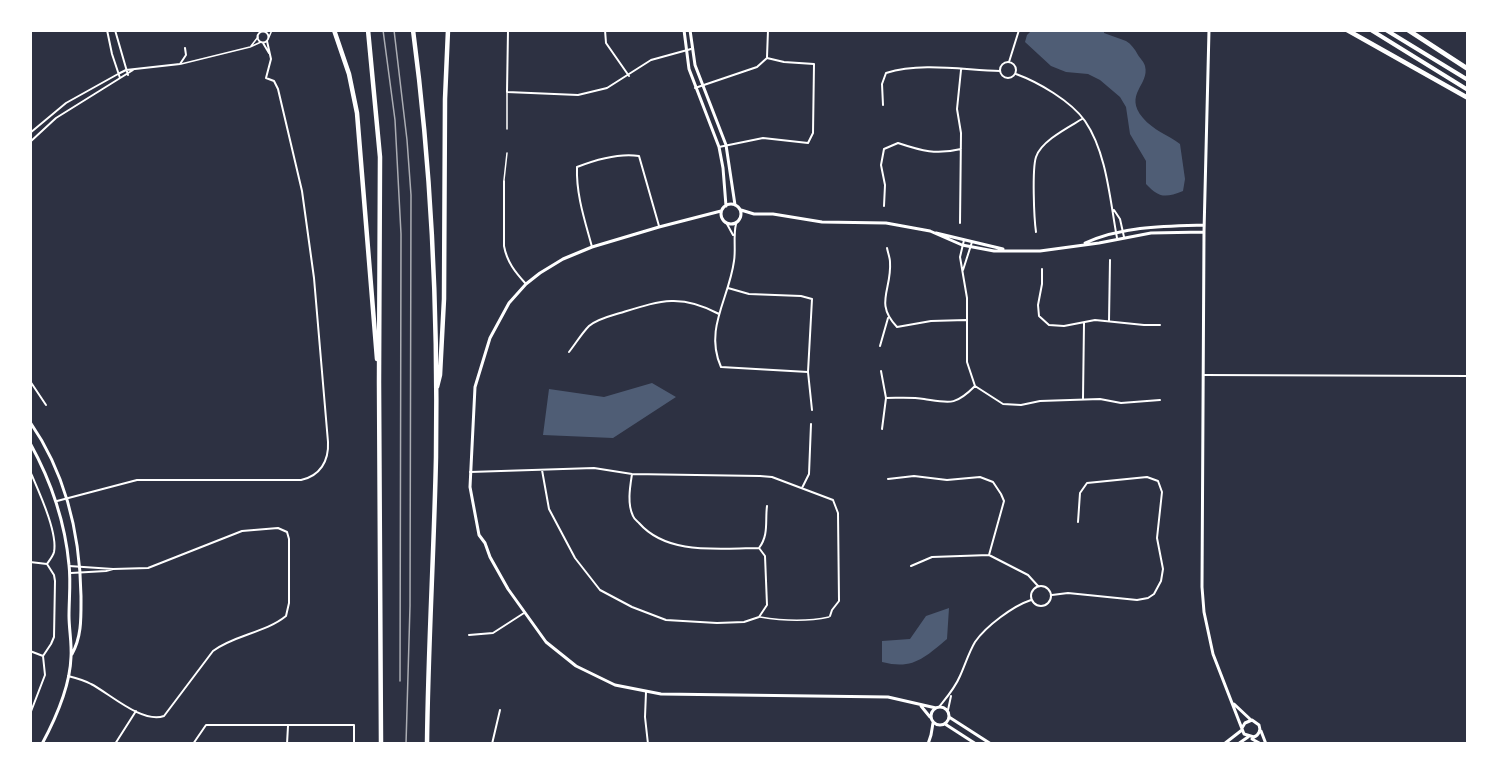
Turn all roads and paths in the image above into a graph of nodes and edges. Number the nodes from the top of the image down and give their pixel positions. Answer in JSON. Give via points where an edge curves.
{"nodes":[{"id":1,"x":107,"y":30,"type":"edge"},
{"id":2,"x":115,"y":30,"type":"edge"},
{"id":3,"x":272,"y":30,"type":"edge"},
{"id":4,"x":334,"y":30,"type":"edge"},
{"id":5,"x":368,"y":30,"type":"edge"},
{"id":6,"x":413,"y":30,"type":"edge"},
{"id":7,"x":448,"y":30,"type":"edge"},
{"id":8,"x":508,"y":30,"type":"edge"},
{"id":9,"x":604,"y":30,"type":"edge"},
{"id":10,"x":684,"y":30,"type":"edge"},
{"id":11,"x":690,"y":30,"type":"edge"},
{"id":12,"x":768,"y":30,"type":"edge"},
{"id":13,"x":1019,"y":30,"type":"edge"},
{"id":14,"x":1209,"y":30,"type":"edge"},
{"id":15,"x":1347,"y":30,"type":"edge"},
{"id":16,"x":1371,"y":30,"type":"edge"},
{"id":17,"x":1386,"y":30,"type":"edge"},
{"id":18,"x":1408,"y":30,"type":"edge"},
{"id":19,"x":267,"y":31,"type":"edge"},
{"id":20,"x":258,"y":36,"type":"junction"},
{"id":21,"x":268,"y":39,"type":"junction"},
{"id":22,"x":262,"y":42,"type":"junction"},
{"id":23,"x":250,"y":47,"type":"junction"},
{"id":24,"x":185,"y":48,"type":"dead end"},
{"id":25,"x":691,"y":49,"type":"junction"},
{"id":26,"x":685,"y":50,"type":"junction"},
{"id":27,"x":269,"y":53,"type":"junction"},
{"id":28,"x":767,"y":58,"type":"junction"},
{"id":29,"x":1009,"y":62,"type":"junction"},
{"id":30,"x":180,"y":64,"type":"junction"},
{"id":31,"x":1468,"y":69,"type":"edge"},
{"id":32,"x":126,"y":70,"type":"junction"},
{"id":33,"x":133,"y":70,"type":"junction"},
{"id":34,"x":961,"y":70,"type":"junction"},
{"id":35,"x":1000,"y":71,"type":"junction"},
{"id":36,"x":118,"y":74,"type":"junction"},
{"id":37,"x":1016,"y":74,"type":"junction"},
{"id":38,"x":128,"y":75,"type":"junction"},
{"id":39,"x":629,"y":76,"type":"junction"},
{"id":40,"x":120,"y":78,"type":"junction"},
{"id":41,"x":1468,"y":80,"type":"edge"},
{"id":42,"x":702,"y":86,"type":"junction"},
{"id":43,"x":695,"y":88,"type":"junction"},
{"id":44,"x":1468,"y":90,"type":"edge"},
{"id":45,"x":507,"y":92,"type":"junction"},
{"id":46,"x":1468,"y":98,"type":"edge"},
{"id":47,"x":883,"y":105,"type":"dead end"},
{"id":48,"x":1082,"y":119,"type":"junction"},
{"id":49,"x":507,"y":129,"type":"dead end"},
{"id":50,"x":30,"y":133,"type":"edge"},
{"id":51,"x":30,"y":142,"type":"edge"},
{"id":52,"x":726,"y":145,"type":"junction"},
{"id":53,"x":719,"y":147,"type":"junction"},
{"id":54,"x":961,"y":149,"type":"junction"},
{"id":55,"x":507,"y":153,"type":"dead end"},
{"id":56,"x":504,"y":181,"type":"joint"},
{"id":57,"x":735,"y":205,"type":"junction"},
{"id":58,"x":726,"y":206,"type":"junction"},
{"id":59,"x":884,"y":206,"type":"dead end"},
{"id":60,"x":741,"y":210,"type":"junction"},
{"id":61,"x":1114,"y":210,"type":"junction"},
{"id":62,"x":721,"y":211,"type":"junction"},
{"id":63,"x":754,"y":214,"type":"junction"},
{"id":64,"x":710,"y":215,"type":"junction"},
{"id":65,"x":740,"y":218,"type":"junction"},
{"id":66,"x":722,"y":220,"type":"junction"},
{"id":67,"x":960,"y":223,"type":"dead end"},
{"id":68,"x":727,"y":224,"type":"junction"},
{"id":69,"x":736,"y":224,"type":"junction"},
{"id":70,"x":1204,"y":225,"type":"junction"},
{"id":71,"x":659,"y":227,"type":"junction"},
{"id":72,"x":1158,"y":227,"type":"junction"},
{"id":73,"x":930,"y":231,"type":"junction"},
{"id":74,"x":1036,"y":232,"type":"dead end"},
{"id":75,"x":1123,"y":232,"type":"junction"},
{"id":76,"x":1204,"y":232,"type":"junction"},
{"id":77,"x":1116,"y":233,"type":"junction"},
{"id":78,"x":1159,"y":233,"type":"junction"},
{"id":79,"x":733,"y":235,"type":"junction"},
{"id":80,"x":1125,"y":237,"type":"junction"},
{"id":81,"x":1117,"y":238,"type":"junction"},
{"id":82,"x":964,"y":240,"type":"junction"},
{"id":83,"x":972,"y":242,"type":"junction"},
{"id":84,"x":962,"y":245,"type":"junction"},
{"id":85,"x":1081,"y":245,"type":"junction"},
{"id":86,"x":592,"y":247,"type":"junction"},
{"id":87,"x":887,"y":248,"type":"dead end"},
{"id":88,"x":971,"y":248,"type":"junction"},
{"id":89,"x":1004,"y":249,"type":"junction"},
{"id":90,"x":1110,"y":260,"type":"dead end"},
{"id":91,"x":1042,"y":269,"type":"dead end"},
{"id":92,"x":963,"y":270,"type":"junction"},
{"id":93,"x":526,"y":284,"type":"junction"},
{"id":94,"x":728,"y":288,"type":"junction"},
{"id":95,"x":719,"y":314,"type":"junction"},
{"id":96,"x":888,"y":318,"type":"junction"},
{"id":97,"x":966,"y":320,"type":"junction"},
{"id":98,"x":1109,"y":321,"type":"junction"},
{"id":99,"x":1084,"y":323,"type":"junction"},
{"id":100,"x":1160,"y":325,"type":"dead end"},
{"id":101,"x":880,"y":346,"type":"dead end"},
{"id":102,"x":569,"y":352,"type":"dead end"},
{"id":103,"x":881,"y":371,"type":"dead end"},
{"id":104,"x":808,"y":372,"type":"junction"},
{"id":105,"x":1204,"y":375,"type":"junction"},
{"id":106,"x":1468,"y":376,"type":"edge"},
{"id":107,"x":30,"y":381,"type":"edge"},
{"id":108,"x":379,"y":382,"type":"junction"},
{"id":109,"x":975,"y":386,"type":"junction"},
{"id":110,"x":435,"y":392,"type":"junction"},
{"id":111,"x":886,"y":398,"type":"junction"},
{"id":112,"x":1083,"y":400,"type":"junction"},
{"id":113,"x":1160,"y":400,"type":"dead end"},
{"id":114,"x":46,"y":405,"type":"dead end"},
{"id":115,"x":812,"y":410,"type":"dead end"},
{"id":116,"x":30,"y":422,"type":"edge"},
{"id":117,"x":811,"y":424,"type":"dead end"},
{"id":118,"x":882,"y":429,"type":"dead end"},
{"id":119,"x":30,"y":443,"type":"edge"},
{"id":120,"x":542,"y":470,"type":"junction"},
{"id":121,"x":30,"y":471,"type":"edge"},
{"id":122,"x":470,"y":472,"type":"junction"},
{"id":123,"x":632,"y":474,"type":"junction"},
{"id":124,"x":888,"y":479,"type":"dead end"},
{"id":125,"x":802,"y":488,"type":"junction"},
{"id":126,"x":68,"y":498,"type":"junction"},
{"id":127,"x":57,"y":501,"type":"junction"},
{"id":128,"x":767,"y":506,"type":"dead end"},
{"id":129,"x":1078,"y":522,"type":"dead end"},
{"id":130,"x":759,"y":548,"type":"junction"},
{"id":131,"x":989,"y":555,"type":"junction"},
{"id":132,"x":30,"y":562,"type":"edge"},
{"id":133,"x":47,"y":564,"type":"junction"},
{"id":134,"x":69,"y":566,"type":"junction"},
{"id":135,"x":80,"y":566,"type":"junction"},
{"id":136,"x":911,"y":566,"type":"dead end"},
{"id":137,"x":113,"y":569,"type":"junction"},
{"id":138,"x":80,"y":572,"type":"junction"},
{"id":139,"x":69,"y":573,"type":"junction"},
{"id":140,"x":1038,"y":586,"type":"junction"},
{"id":141,"x":1052,"y":595,"type":"junction"},
{"id":142,"x":1031,"y":600,"type":"junction"},
{"id":143,"x":524,"y":613,"type":"junction"},
{"id":144,"x":830,"y":616,"type":"joint"},
{"id":145,"x":759,"y":617,"type":"junction"},
{"id":146,"x":469,"y":635,"type":"dead end"},
{"id":147,"x":30,"y":651,"type":"edge"},
{"id":148,"x":43,"y":656,"type":"junction"},
{"id":149,"x":72,"y":656,"type":"junction"},
{"id":150,"x":69,"y":675,"type":"junction"},
{"id":151,"x":646,"y":692,"type":"junction"},
{"id":152,"x":951,"y":693,"type":"junction"},
{"id":153,"x":1233,"y":702,"type":"junction"},
{"id":154,"x":920,"y":704,"type":"junction"},
{"id":155,"x":938,"y":707,"type":"junction"},
{"id":156,"x":500,"y":710,"type":"dead end"},
{"id":157,"x":948,"y":710,"type":"junction"},
{"id":158,"x":136,"y":711,"type":"junction"},
{"id":159,"x":30,"y":714,"type":"edge"},
{"id":160,"x":949,"y":717,"type":"junction"},
{"id":161,"x":932,"y":720,"type":"junction"},
{"id":162,"x":1252,"y":720,"type":"junction"},
{"id":163,"x":943,"y":725,"type":"junction"},
{"id":164,"x":288,"y":726,"type":"junction"},
{"id":165,"x":1242,"y":729,"type":"junction"},
{"id":166,"x":1260,"y":730,"type":"junction"},
{"id":167,"x":931,"y":735,"type":"junction"},
{"id":168,"x":1250,"y":737,"type":"junction"},
{"id":169,"x":42,"y":744,"type":"edge"},
{"id":170,"x":115,"y":744,"type":"edge"},
{"id":171,"x":193,"y":744,"type":"edge"},
{"id":172,"x":287,"y":744,"type":"edge"},
{"id":173,"x":354,"y":744,"type":"edge"},
{"id":174,"x":381,"y":744,"type":"edge"},
{"id":175,"x":427,"y":744,"type":"edge"},
{"id":176,"x":492,"y":744,"type":"edge"},
{"id":177,"x":648,"y":744,"type":"edge"},
{"id":178,"x":928,"y":744,"type":"edge"},
{"id":179,"x":976,"y":744,"type":"edge"},
{"id":180,"x":991,"y":744,"type":"edge"},
{"id":181,"x":1224,"y":744,"type":"edge"},
{"id":182,"x":1238,"y":744,"type":"edge"},
{"id":183,"x":1261,"y":744,"type":"edge"},
{"id":184,"x":1266,"y":744,"type":"edge"}],
"edges":[{"from":1,"to":36,"type":"street"},
{"from":2,"to":32,"type":"street"},
{"from":3,"to":21,"type":"lane"},
{"from":4,"to":108,"type":"highway","via":[[357,112]]},
{"from":5,"to":108,"type":"highway","via":[[380,157]]},
{"from":6,"to":110,"type":"highway","via":[[432,213]]},
{"from":7,"to":110,"type":"highway","via":[[444,299],[440,375]]},
{"from":8,"to":45,"type":"street"},
{"from":9,"to":39,"type":"street","via":[[606,43]]},
{"from":10,"to":26,"type":"street"},
{"from":11,"to":25,"type":"street"},
{"from":12,"to":28,"type":"street"},
{"from":13,"to":29,"type":"street"},
{"from":14,"to":70,"type":"street"},
{"from":15,"to":46,"type":"highway"},
{"from":16,"to":44,"type":"main road"},
{"from":17,"to":41,"type":"main road"},
{"from":18,"to":31,"type":"highway"},
{"from":19,"to":20,"type":"street"},
{"from":19,"to":21,"type":"street"},
{"from":20,"to":22,"type":"street"},
{"from":20,"to":23,"type":"lane"},
{"from":21,"to":22,"type":"street"},
{"from":21,"to":27,"type":"street"},
{"from":22,"to":23,"type":"lane"},
{"from":22,"to":27,"type":"street"},
{"from":23,"to":30,"type":"lane"},
{"from":24,"to":30,"type":"street","via":[[186,55]]},
{"from":25,"to":26,"type":"street"},
{"from":25,"to":42,"type":"street"},
{"from":26,"to":39,"type":"street","via":[[651,60]]},
{"from":26,"to":43,"type":"street"},
{"from":27,"to":126,"type":"street","via":[[266,78],[279,89],[308,223],[328,442],[325,462],[311,477],[301,480],[137,480]]},
{"from":28,"to":42,"type":"street","via":[[757,67]]},
{"from":28,"to":52,"type":"street","via":[[814,64],[813,133],[808,143],[763,138]]},
{"from":29,"to":35,"type":"street"},
{"from":29,"to":37,"type":"street"},
{"from":30,"to":33,"type":"street"},
{"from":32,"to":33,"type":"street"},
{"from":32,"to":36,"type":"street"},
{"from":32,"to":38,"type":"street"},
{"from":33,"to":38,"type":"street"},
{"from":34,"to":35,"type":"street"},
{"from":34,"to":47,"type":"street","via":[[935,67],[886,73]]},
{"from":34,"to":54,"type":"street","via":[[957,109]]},
{"from":35,"to":37,"type":"street","via":[[1008,79]]},
{"from":36,"to":40,"type":"street"},
{"from":36,"to":50,"type":"street","via":[[66,103]]},
{"from":37,"to":48,"type":"street","via":[[1054,94]]},
{"from":38,"to":40,"type":"street"},
{"from":39,"to":45,"type":"street","via":[[607,88],[578,95]]},
{"from":40,"to":51,"type":"street","via":[[56,118]]},
{"from":42,"to":43,"type":"street"},
{"from":42,"to":52,"type":"street"},
{"from":43,"to":53,"type":"street"},
{"from":45,"to":49,"type":"lane"},
{"from":48,"to":61,"type":"street","via":[[1097,150]]},
{"from":48,"to":74,"type":"street","via":[[1056,136],[1035,157]]},
{"from":52,"to":53,"type":"street"},
{"from":52,"to":57,"type":"street"},
{"from":53,"to":58,"type":"street"},
{"from":54,"to":59,"type":"street","via":[[925,152],[898,142],[884,149]]},
{"from":54,"to":67,"type":"street"},
{"from":55,"to":56,"type":"lane"},
{"from":56,"to":93,"type":"street","via":[[506,256]]},
{"from":57,"to":58,"type":"street"},
{"from":57,"to":60,"type":"street"},
{"from":58,"to":62,"type":"street"},
{"from":60,"to":63,"type":"street"},
{"from":60,"to":65,"type":"street"},
{"from":61,"to":75,"type":"street"},
{"from":61,"to":77,"type":"street"},
{"from":62,"to":64,"type":"street"},
{"from":62,"to":66,"type":"street"},
{"from":63,"to":65,"type":"street"},
{"from":63,"to":73,"type":"street","via":[[822,222],[886,223]]},
{"from":64,"to":66,"type":"street"},
{"from":64,"to":71,"type":"street"},
{"from":65,"to":69,"type":"street"},
{"from":66,"to":68,"type":"street"},
{"from":68,"to":69,"type":"street"},
{"from":68,"to":79,"type":"street"},
{"from":69,"to":79,"type":"street"},
{"from":70,"to":72,"type":"street"},
{"from":70,"to":76,"type":"street"},
{"from":71,"to":86,"type":"street"},
{"from":71,"to":86,"type":"street","via":[[639,156],[587,163],[577,167],[577,180]]},
{"from":72,"to":75,"type":"street"},
{"from":72,"to":78,"type":"street"},
{"from":73,"to":82,"type":"street"},
{"from":73,"to":84,"type":"street"},
{"from":75,"to":77,"type":"street"},
{"from":75,"to":80,"type":"street"},
{"from":76,"to":78,"type":"street"},
{"from":76,"to":105,"type":"street"},
{"from":77,"to":81,"type":"street"},
{"from":77,"to":85,"type":"street"},
{"from":78,"to":80,"type":"street"},
{"from":79,"to":94,"type":"street","via":[[735,259]]},
{"from":80,"to":81,"type":"street"},
{"from":81,"to":85,"type":"street"},
{"from":82,"to":83,"type":"street"},
{"from":82,"to":84,"type":"street"},
{"from":83,"to":88,"type":"street"},
{"from":83,"to":89,"type":"street"},
{"from":84,"to":88,"type":"street"},
{"from":84,"to":92,"type":"street"},
{"from":85,"to":89,"type":"street"},
{"from":86,"to":93,"type":"street","via":[[557,262]]},
{"from":87,"to":96,"type":"street","via":[[890,262],[883,303]]},
{"from":88,"to":89,"type":"street"},
{"from":88,"to":92,"type":"street"},
{"from":90,"to":98,"type":"street"},
{"from":91,"to":99,"type":"street","via":[[1039,316],[1049,325]]},
{"from":92,"to":97,"type":"street"},
{"from":93,"to":122,"type":"street","via":[[498,321],[480,366],[475,387]]},
{"from":94,"to":95,"type":"street"},
{"from":94,"to":104,"type":"street","via":[[749,294],[812,299]]},
{"from":95,"to":102,"type":"street","via":[[677,301],[656,302],[590,325]]},
{"from":95,"to":104,"type":"street","via":[[715,353],[721,367]]},
{"from":96,"to":97,"type":"street","via":[[897,327]]},
{"from":96,"to":101,"type":"street"},
{"from":97,"to":109,"type":"street","via":[[967,362]]},
{"from":98,"to":99,"type":"street"},
{"from":98,"to":100,"type":"street"},
{"from":99,"to":112,"type":"street"},
{"from":103,"to":111,"type":"street"},
{"from":104,"to":115,"type":"street"},
{"from":105,"to":106,"type":"street"},
{"from":105,"to":153,"type":"street","via":[[1204,612],[1212,654]]},
{"from":107,"to":114,"type":"street"},
{"from":108,"to":174,"type":"highway"},
{"from":109,"to":111,"type":"street","via":[[964,397],[946,403]]},
{"from":109,"to":112,"type":"street","via":[[1003,404]]},
{"from":110,"to":175,"type":"highway"},
{"from":111,"to":118,"type":"street"},
{"from":112,"to":113,"type":"street"},
{"from":116,"to":126,"type":"street","via":[[52,459]]},
{"from":117,"to":125,"type":"street","via":[[809,474]]},
{"from":119,"to":127,"type":"street"},
{"from":120,"to":122,"type":"street"},
{"from":120,"to":123,"type":"street","via":[[594,468]]},
{"from":120,"to":145,"type":"street","via":[[549,509],[575,558],[600,590],[666,620],[726,623]]},
{"from":121,"to":133,"type":"street","via":[[54,540],[54,554]]},
{"from":122,"to":143,"type":"street","via":[[480,535]]},
{"from":123,"to":125,"type":"street","via":[[760,476]]},
{"from":123,"to":130,"type":"street","via":[[629,491],[633,516],[647,532],[688,547]]},
{"from":124,"to":131,"type":"street","via":[[980,477],[993,482],[1004,501]]},
{"from":125,"to":144,"type":"street","via":[[833,500],[838,513],[839,601]]},
{"from":126,"to":127,"type":"street"},
{"from":126,"to":135,"type":"street"},
{"from":127,"to":134,"type":"street"},
{"from":128,"to":130,"type":"street","via":[[767,531]]},
{"from":129,"to":141,"type":"street","via":[[1080,493],[1088,483],[1147,477],[1158,481],[1162,492],[1157,538],[1163,569],[1161,581],[1154,594],[1143,600]]},
{"from":130,"to":145,"type":"street","via":[[765,556],[767,605]]},
{"from":131,"to":136,"type":"street","via":[[932,557]]},
{"from":131,"to":140,"type":"street","via":[[1028,575]]},
{"from":132,"to":133,"type":"street"},
{"from":133,"to":148,"type":"street","via":[[55,578],[55,624],[53,640]]},
{"from":134,"to":135,"type":"street"},
{"from":134,"to":139,"type":"street"},
{"from":135,"to":137,"type":"street"},
{"from":135,"to":138,"type":"street"},
{"from":137,"to":138,"type":"street"},
{"from":137,"to":158,"type":"street","via":[[153,566],[246,530],[278,528],[287,531],[289,539],[286,616],[213,651],[164,716]]},
{"from":138,"to":139,"type":"street"},
{"from":138,"to":149,"type":"street","via":[[80,638]]},
{"from":139,"to":149,"type":"street"},
{"from":140,"to":141,"type":"street","via":[[1047,588]]},
{"from":140,"to":142,"type":"street"},
{"from":141,"to":142,"type":"street","via":[[1044,607]]},
{"from":142,"to":152,"type":"street","via":[[1013,608],[975,642]]},
{"from":143,"to":146,"type":"street","via":[[493,633]]},
{"from":143,"to":151,"type":"street","via":[[546,642],[576,666],[615,685]]},
{"from":144,"to":145,"type":"lane","via":[[811,621]]},
{"from":147,"to":148,"type":"street"},
{"from":148,"to":159,"type":"street","via":[[45,675]]},
{"from":149,"to":150,"type":"street"},
{"from":150,"to":158,"type":"street"},
{"from":150,"to":169,"type":"street","via":[[57,714]]},
{"from":151,"to":154,"type":"street","via":[[873,696]]},
{"from":151,"to":177,"type":"street"},
{"from":152,"to":155,"type":"street"},
{"from":152,"to":157,"type":"street"},
{"from":153,"to":162,"type":"street"},
{"from":153,"to":165,"type":"street"},
{"from":154,"to":155,"type":"street"},
{"from":154,"to":161,"type":"street"},
{"from":155,"to":157,"type":"street"},
{"from":155,"to":161,"type":"street","via":[[932,711]]},
{"from":156,"to":176,"type":"street"},
{"from":157,"to":160,"type":"street"},
{"from":158,"to":170,"type":"street"},
{"from":160,"to":163,"type":"street"},
{"from":160,"to":180,"type":"street"},
{"from":161,"to":163,"type":"street"},
{"from":161,"to":167,"type":"street"},
{"from":162,"to":165,"type":"street"},
{"from":162,"to":166,"type":"street"},
{"from":163,"to":167,"type":"street"},
{"from":163,"to":179,"type":"street"},
{"from":164,"to":171,"type":"street","via":[[206,725]]},
{"from":164,"to":172,"type":"street"},
{"from":164,"to":173,"type":"street","via":[[354,725]]},
{"from":165,"to":168,"type":"street"},
{"from":165,"to":181,"type":"street"},
{"from":166,"to":168,"type":"street"},
{"from":166,"to":184,"type":"street"},
{"from":167,"to":178,"type":"street"},
{"from":168,"to":182,"type":"street"},
{"from":168,"to":183,"type":"street"}]}
